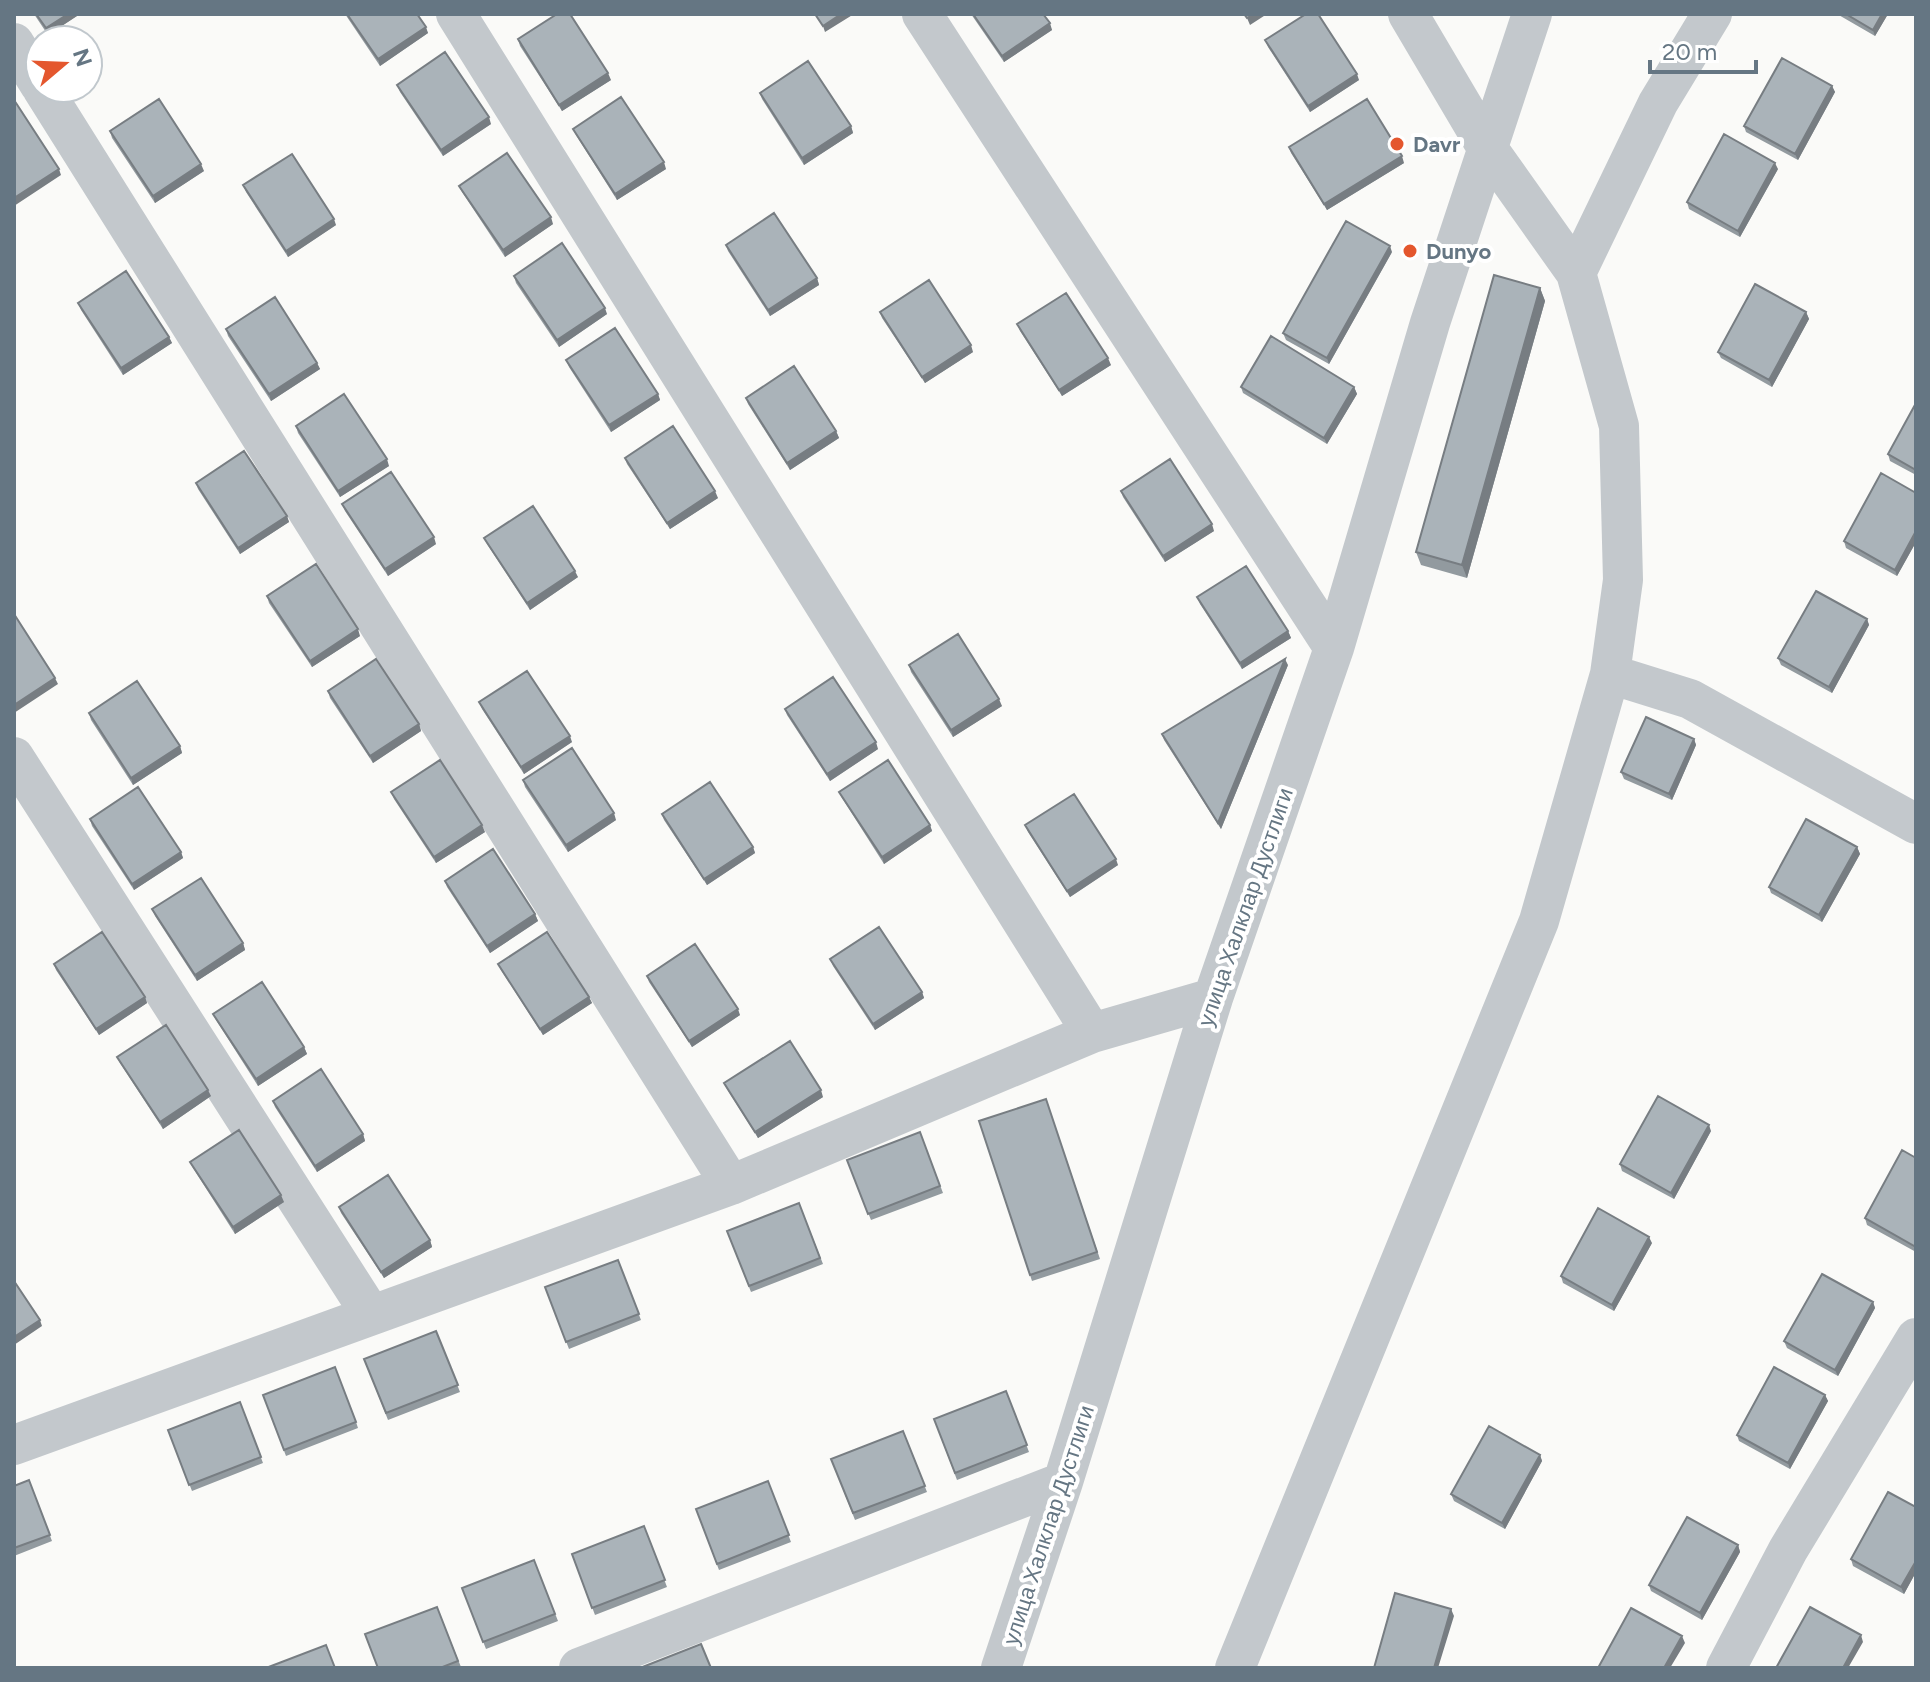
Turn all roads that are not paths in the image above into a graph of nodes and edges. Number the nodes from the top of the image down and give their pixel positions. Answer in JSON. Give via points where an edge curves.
{"nodes":[{"id":1,"x":456,"y":14,"type":"edge"},
{"id":2,"x":922,"y":14,"type":"edge"},
{"id":3,"x":1408,"y":14,"type":"edge"},
{"id":4,"x":1532,"y":14,"type":"edge"},
{"id":5,"x":1712,"y":14,"type":"edge"},
{"id":6,"x":52,"y":104,"type":"edge"},
{"id":7,"x":1486,"y":146,"type":"junction"},
{"id":8,"x":1576,"y":273,"type":"junction"},
{"id":9,"x":1334,"y":648,"type":"junction"},
{"id":10,"x":1610,"y":674,"type":"junction"},
{"id":11,"x":14,"y":757,"type":"edge"},
{"id":12,"x":1916,"y":824,"type":"edge"},
{"id":13,"x":1213,"y":998,"type":"junction"},
{"id":14,"x":1092,"y":1033,"type":"junction"},
{"id":15,"x":731,"y":1185,"type":"junction"},
{"id":16,"x":370,"y":1313,"type":"junction"},
{"id":17,"x":1916,"y":1338,"type":"edge"},
{"id":18,"x":14,"y":1445,"type":"edge"},
{"id":19,"x":1063,"y":1482,"type":"junction"},
{"id":20,"x":579,"y":1668,"type":"edge"},
{"id":21,"x":1001,"y":1668,"type":"edge"},
{"id":22,"x":1235,"y":1668,"type":"edge"},
{"id":23,"x":1726,"y":1668,"type":"edge"}],
"edges":[{"from":1,"to":14,"type":"street"},
{"from":2,"to":9,"type":"street"},
{"from":3,"to":7,"type":"street"},
{"from":4,"to":7,"type":"street","name":"улица Халклар Дустлиги"},
{"from":5,"to":8,"type":"street","via":[[1658,103]]},
{"from":6,"to":15,"type":"street"},
{"from":7,"to":8,"type":"street"},
{"from":7,"to":9,"type":"street","name":"улица Халклар Дустлиги"},
{"from":8,"to":10,"type":"street","via":[[1619,426],[1623,580]]},
{"from":9,"to":13,"type":"street","name":"улица Халклар Дустлиги"},
{"from":10,"to":12,"type":"street","via":[[1690,699]]},
{"from":10,"to":22,"type":"street","via":[[1539,921]]},
{"from":11,"to":16,"type":"street"},
{"from":13,"to":14,"type":"street"},
{"from":13,"to":19,"type":"street","name":"улица Халклар Дустлиги"},
{"from":14,"to":15,"type":"street"},
{"from":15,"to":16,"type":"street"},
{"from":16,"to":18,"type":"street"},
{"from":17,"to":23,"type":"street","via":[[1788,1550]]},
{"from":19,"to":20,"type":"street"},
{"from":19,"to":21,"type":"street","name":"улица Халклар Дустлиги"}]}
